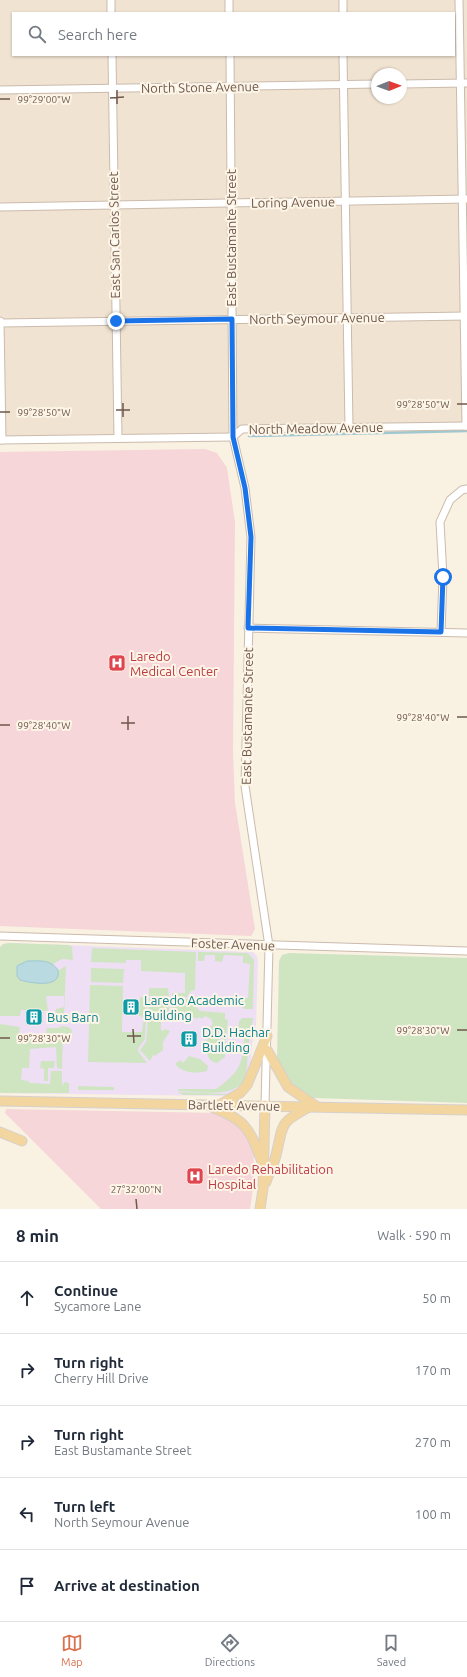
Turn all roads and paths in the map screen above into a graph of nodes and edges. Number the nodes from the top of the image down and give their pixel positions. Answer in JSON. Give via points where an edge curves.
{"nodes":[{"id":1,"x":111,"y":0,"type":"edge"},
{"id":2,"x":229,"y":0,"type":"edge"},
{"id":3,"x":343,"y":0,"type":"edge"},
{"id":4,"x":459,"y":0,"type":"edge"},
{"id":5,"x":111,"y":12,"type":"edge"},
{"id":6,"x":229,"y":12,"type":"edge"},
{"id":7,"x":343,"y":12,"type":"edge"},
{"id":8,"x":112,"y":56,"type":"edge"},
{"id":9,"x":230,"y":56,"type":"edge"},
{"id":10,"x":344,"y":56,"type":"edge"},
{"id":11,"x":464,"y":83,"type":"edge"},
{"id":12,"x":371,"y":84,"type":"edge"},
{"id":13,"x":407,"y":84,"type":"edge"},
{"id":14,"x":344,"y":85,"type":"junction"},
{"id":15,"x":230,"y":87,"type":"junction"},
{"id":16,"x":112,"y":88,"type":"junction"},
{"id":17,"x":0,"y":90,"type":"edge"},
{"id":18,"x":465,"y":199,"type":"edge"},
{"id":19,"x":346,"y":201,"type":"junction"},
{"id":20,"x":231,"y":203,"type":"junction"},
{"id":21,"x":114,"y":205,"type":"junction"},
{"id":22,"x":0,"y":207,"type":"edge"},
{"id":23,"x":466,"y":316,"type":"edge"},
{"id":24,"x":348,"y":317,"type":"junction"},
{"id":25,"x":232,"y":319,"type":"junction"},
{"id":26,"x":116,"y":321,"type":"junction"},
{"id":27,"x":0,"y":322,"type":"edge"},
{"id":28,"x":466,"y":426,"type":"edge"},
{"id":29,"x":349,"y":427,"type":"junction"},
{"id":30,"x":233,"y":437,"type":"junction"},
{"id":31,"x":118,"y":438,"type":"junction"},
{"id":32,"x":1,"y":440,"type":"edge"},
{"id":33,"x":467,"y":489,"type":"edge"},
{"id":34,"x":248,"y":628,"type":"junction"},
{"id":35,"x":441,"y":632,"type":"junction"},
{"id":36,"x":467,"y":632,"type":"edge"},
{"id":37,"x":0,"y":936,"type":"edge"},
{"id":38,"x":269,"y":946,"type":"junction"},
{"id":39,"x":467,"y":951,"type":"edge"},
{"id":40,"x":267,"y":1036,"type":"junction"},
{"id":41,"x":267,"y":1050,"type":"junction"},
{"id":42,"x":0,"y":1101,"type":"edge"},
{"id":43,"x":205,"y":1104,"type":"junction"},
{"id":44,"x":221,"y":1104,"type":"junction"},
{"id":45,"x":265,"y":1105,"type":"junction"},
{"id":46,"x":314,"y":1106,"type":"junction"},
{"id":47,"x":467,"y":1110,"type":"edge"},
{"id":48,"x":0,"y":1132,"type":"edge"},
{"id":49,"x":22,"y":1141,"type":"dead end"},
{"id":50,"x":264,"y":1168,"type":"junction"},
{"id":51,"x":263,"y":1189,"type":"junction"},
{"id":52,"x":260,"y":1209,"type":"edge"}],
"edges":[{"from":1,"to":5,"type":"street"},
{"from":2,"to":6,"type":"street"},
{"from":3,"to":7,"type":"street"},
{"from":4,"to":11,"type":"street"},
{"from":8,"to":16,"type":"street","name":"East San Carlos Street"},
{"from":9,"to":15,"type":"street","name":"East Bustamante Street"},
{"from":10,"to":14,"type":"street"},
{"from":11,"to":13,"type":"street"},
{"from":11,"to":18,"type":"street"},
{"from":12,"to":14,"type":"street","name":"North Stone Avenue"},
{"from":14,"to":15,"type":"street","name":"North Stone Avenue"},
{"from":14,"to":19,"type":"street"},
{"from":15,"to":16,"type":"street","name":"North Stone Avenue"},
{"from":15,"to":20,"type":"street","name":"East Bustamante Street"},
{"from":16,"to":17,"type":"street","name":"North Stone Avenue"},
{"from":16,"to":21,"type":"street","name":"East San Carlos Street"},
{"from":18,"to":19,"type":"street","name":"Loring Avenue"},
{"from":18,"to":23,"type":"street"},
{"from":19,"to":20,"type":"street","name":"Loring Avenue"},
{"from":19,"to":24,"type":"street"},
{"from":20,"to":21,"type":"street","name":"Loring Avenue"},
{"from":20,"to":25,"type":"street","name":"East Bustamante Street"},
{"from":21,"to":22,"type":"street","name":"Loring Avenue"},
{"from":21,"to":26,"type":"street","name":"East San Carlos Street"},
{"from":23,"to":24,"type":"street","name":"North Seymour Avenue"},
{"from":23,"to":28,"type":"street"},
{"from":24,"to":25,"type":"street","name":"North Seymour Avenue"},
{"from":24,"to":29,"type":"street"},
{"from":25,"to":26,"type":"street","name":"North Seymour Avenue"},
{"from":25,"to":30,"type":"street","name":"East Bustamante Street"},
{"from":26,"to":27,"type":"street","name":"North Seymour Avenue"},
{"from":26,"to":31,"type":"street","name":"East San Carlos Street"},
{"from":27,"to":32,"type":"street"},
{"from":28,"to":29,"type":"street","name":"North Meadow Avenue"},
{"from":29,"to":30,"type":"street","name":"North Meadow Avenue","via":[[242,429]]},
{"from":30,"to":31,"type":"street","name":"North Meadow Avenue"},
{"from":30,"to":34,"type":"street","name":"East Bustamante Street","via":[[250,514]]},
{"from":31,"to":32,"type":"street","name":"North Meadow Avenue"},
{"from":33,"to":35,"type":"street","via":[[450,500],[440,522],[443,577]]},
{"from":34,"to":35,"type":"street"},
{"from":34,"to":38,"type":"street","name":"East Bustamante Street","via":[[245,786]]},
{"from":35,"to":36,"type":"street"},
{"from":37,"to":38,"type":"street","name":"Foster Avenue"},
{"from":38,"to":39,"type":"street","name":"Foster Avenue"},
{"from":38,"to":40,"type":"street","name":"East Bustamante Street"},
{"from":40,"to":41,"type":"street","name":"East Bustamante Street"},
{"from":40,"to":44,"type":"main road","via":[[247,1085]]},
{"from":41,"to":45,"type":"street","name":"East Bustamante Street"},
{"from":41,"to":46,"type":"main road","via":[[288,1087]]},
{"from":42,"to":43,"type":"main road","name":"Bartlett Avenue"},
{"from":43,"to":44,"type":"main road","name":"Bartlett Avenue"},
{"from":43,"to":50,"type":"main road","via":[[233,1115],[244,1124],[252,1136]]},
{"from":44,"to":45,"type":"main road","name":"Bartlett Avenue"},
{"from":45,"to":46,"type":"main road","name":"Bartlett Avenue"},
{"from":45,"to":50,"type":"main road","name":"East Bustamante Street"},
{"from":46,"to":47,"type":"main road","name":"Bartlett Avenue"},
{"from":46,"to":51,"type":"main road","via":[[291,1117],[283,1127],[276,1156]]},
{"from":48,"to":49,"type":"main road"},
{"from":50,"to":51,"type":"main road","name":"East Bustamante Street"},
{"from":51,"to":52,"type":"main road","name":"East Bustamante Street"}]}
